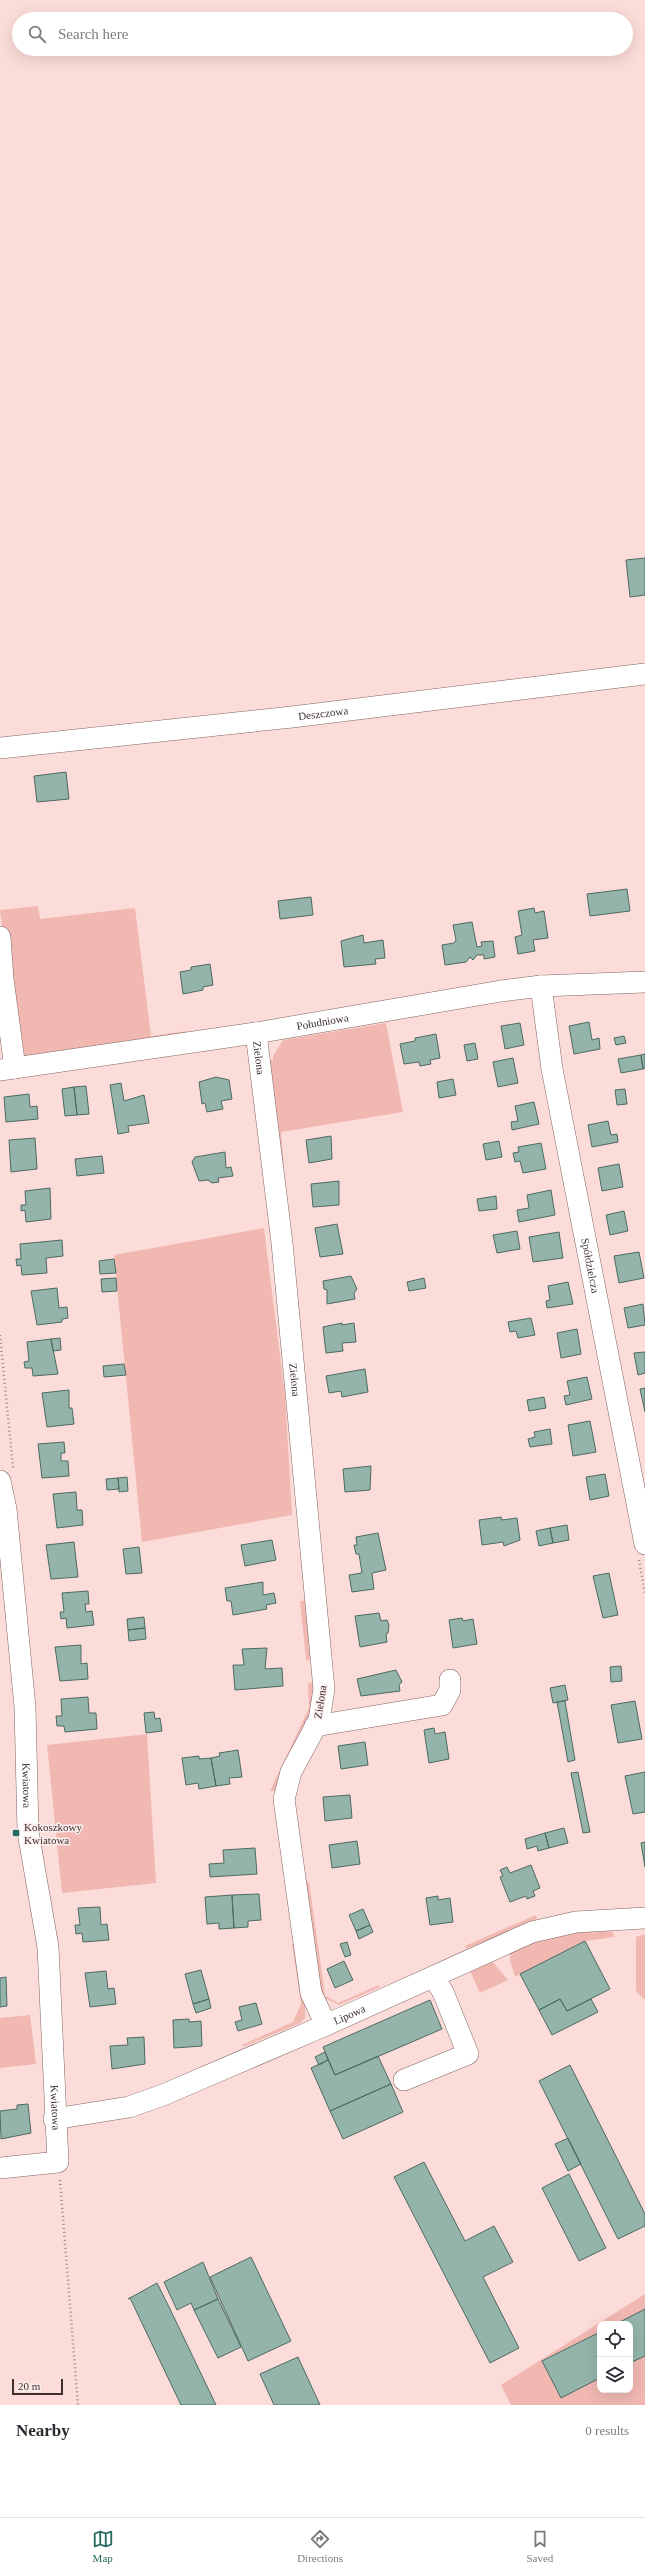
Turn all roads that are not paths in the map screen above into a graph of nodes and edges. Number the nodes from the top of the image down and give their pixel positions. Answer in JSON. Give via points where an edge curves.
{"nodes":[{"id":1,"x":645,"y":674,"type":"edge"},
{"id":2,"x":0,"y":748,"type":"edge"},
{"id":3,"x":0,"y":937,"type":"edge"},
{"id":4,"x":645,"y":982,"type":"edge"},
{"id":5,"x":541,"y":986,"type":"junction"},
{"id":6,"x":256,"y":1033,"type":"junction"},
{"id":7,"x":8,"y":1069,"type":"edge"},
{"id":8,"x":0,"y":1481,"type":"edge"},
{"id":9,"x":645,"y":1544,"type":"edge"},
{"id":10,"x":450,"y":1680,"type":"dead end"},
{"id":11,"x":315,"y":1726,"type":"junction"},
{"id":12,"x":645,"y":1918,"type":"edge"},
{"id":13,"x":433,"y":1977,"type":"junction"},
{"id":14,"x":326,"y":2025,"type":"junction"},
{"id":15,"x":404,"y":2080,"type":"dead end"},
{"id":16,"x":54,"y":2119,"type":"junction"},
{"id":17,"x":0,"y":2168,"type":"edge"}],
"edges":[{"from":1,"to":2,"type":"street","name":"Deszczowa","via":[[284,718]]},
{"from":3,"to":7,"type":"street"},
{"from":4,"to":5,"type":"street","name":"Południowa"},
{"from":5,"to":6,"type":"street","name":"Południowa"},
{"from":5,"to":9,"type":"street","name":"Spółdzielcza","via":[[552,1069]]},
{"from":6,"to":7,"type":"street","name":"Południowa"},
{"from":6,"to":11,"type":"street","name":"Zielona","via":[[281,1236],[324,1689]]},
{"from":8,"to":16,"type":"street","name":"Kwiatowa","via":[[6,1509],[25,1707],[28,1832],[48,1947]]},
{"from":10,"to":11,"type":"street","name":"Zielona","via":[[450,1690],[442,1705]]},
{"from":11,"to":14,"type":"street","name":"Zielona","via":[[291,1772],[284,1799],[311,1993]]},
{"from":12,"to":13,"type":"street","name":"Lipowa","via":[[576,1922],[532,1932]]},
{"from":13,"to":14,"type":"street","name":"Lipowa"},
{"from":13,"to":15,"type":"street","via":[[443,1992],[468,2054]]},
{"from":14,"to":16,"type":"street","name":"Lipowa","via":[[136,2104]]},
{"from":16,"to":17,"type":"street","name":"Kwiatowa","via":[[58,2162]]}]}
